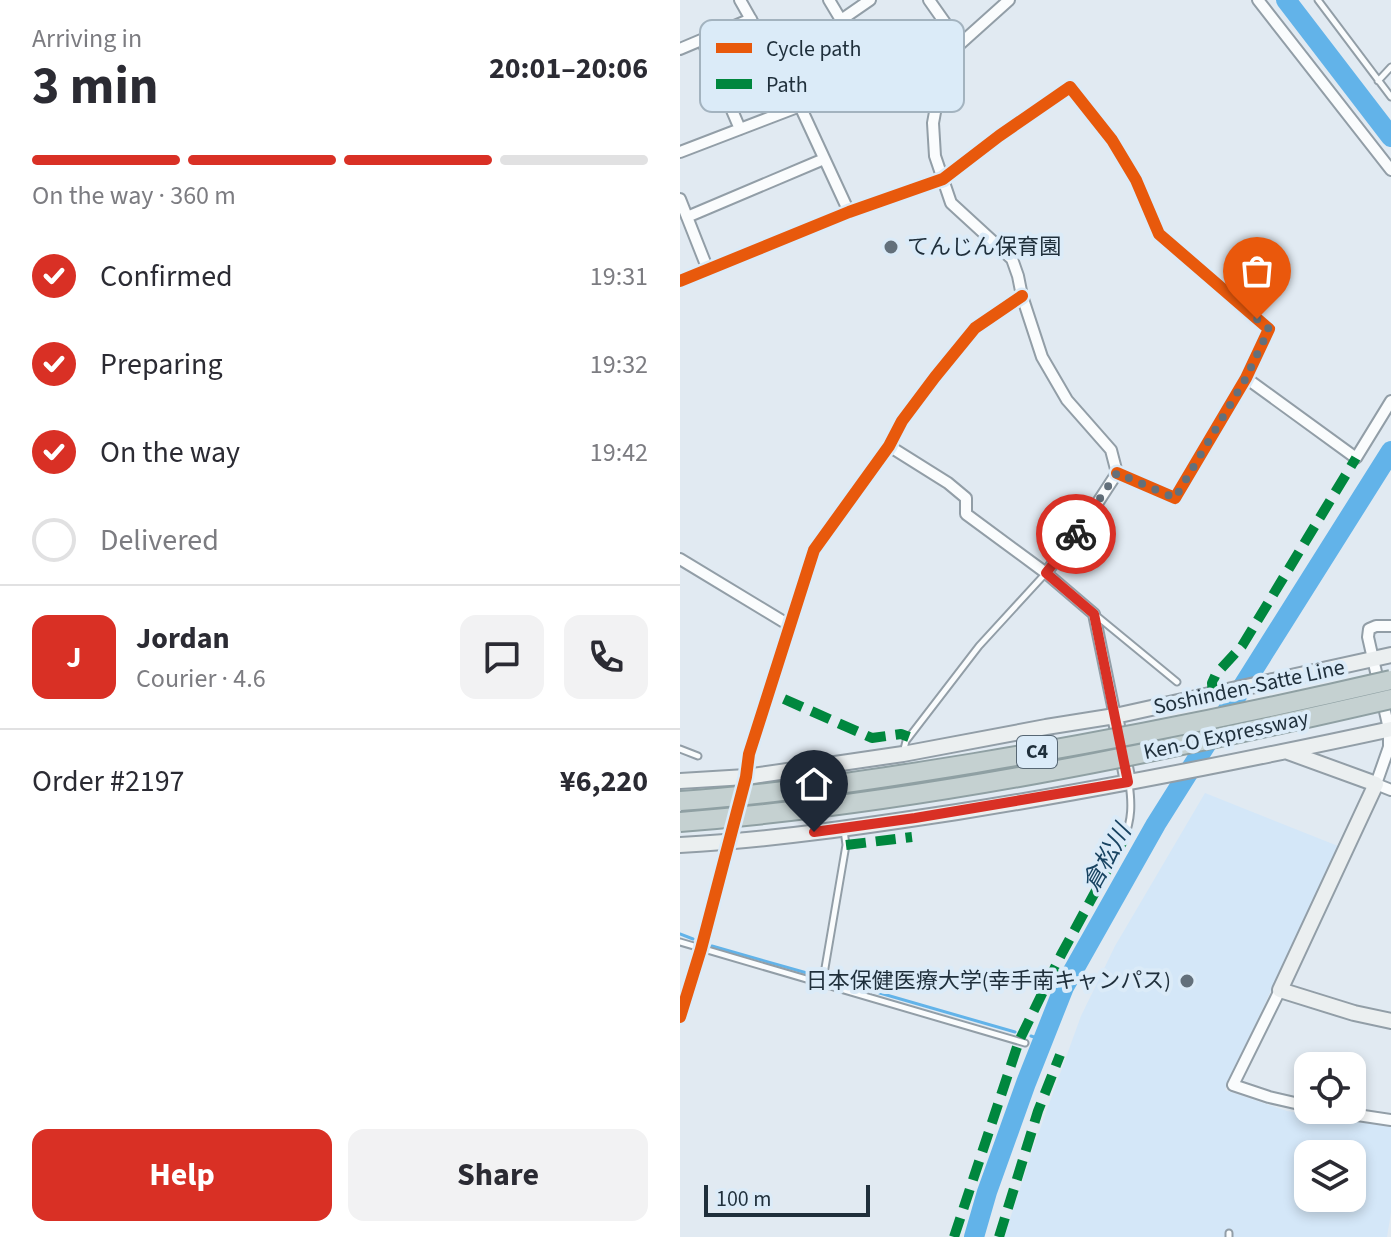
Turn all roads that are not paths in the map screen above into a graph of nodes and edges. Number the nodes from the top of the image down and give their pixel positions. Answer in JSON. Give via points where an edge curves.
{"nodes":[{"id":1,"x":740,"y":0,"type":"edge"},
{"id":2,"x":829,"y":0,"type":"edge"},
{"id":3,"x":870,"y":0,"type":"edge"},
{"id":4,"x":929,"y":0,"type":"edge"},
{"id":5,"x":1009,"y":0,"type":"edge"},
{"id":6,"x":1258,"y":0,"type":"edge"},
{"id":7,"x":1318,"y":0,"type":"edge"},
{"id":8,"x":751,"y":19,"type":"edge"},
{"id":9,"x":836,"y":20,"type":"edge"},
{"id":10,"x":843,"y":20,"type":"edge"},
{"id":11,"x":943,"y":20,"type":"edge"},
{"id":12,"x":964,"y":40,"type":"edge"},
{"id":13,"x":700,"y":41,"type":"edge"},
{"id":14,"x":680,"y":49,"type":"edge"},
{"id":15,"x":1391,"y":67,"type":"edge"},
{"id":16,"x":1378,"y":81,"type":"junction"},
{"id":17,"x":1391,"y":97,"type":"edge"},
{"id":18,"x":733,"y":112,"type":"edge"},
{"id":19,"x":784,"y":112,"type":"edge"},
{"id":20,"x":803,"y":112,"type":"edge"},
{"id":21,"x":935,"y":112,"type":"edge"},
{"id":22,"x":740,"y":129,"type":"junction"},
{"id":23,"x":680,"y":152,"type":"edge"},
{"id":24,"x":824,"y":159,"type":"junction"},
{"id":25,"x":1391,"y":170,"type":"edge"},
{"id":26,"x":943,"y":179,"type":"junction"},
{"id":27,"x":680,"y":199,"type":"edge"},
{"id":28,"x":849,"y":212,"type":"junction"},
{"id":29,"x":687,"y":217,"type":"junction"},
{"id":30,"x":708,"y":270,"type":"junction"},
{"id":31,"x":680,"y":281,"type":"edge"},
{"id":32,"x":1022,"y":296,"type":"junction"},
{"id":33,"x":1246,"y":378,"type":"junction"},
{"id":34,"x":1391,"y":401,"type":"edge"},
{"id":35,"x":889,"y":446,"type":"junction"},
{"id":36,"x":1117,"y":473,"type":"junction"},
{"id":37,"x":680,"y":559,"type":"edge"},
{"id":38,"x":1046,"y":573,"type":"junction"},
{"id":39,"x":1094,"y":614,"type":"junction"},
{"id":40,"x":789,"y":625,"type":"junction"},
{"id":41,"x":1391,"y":626,"type":"edge"},
{"id":42,"x":1391,"y":655,"type":"edge"},
{"id":43,"x":1374,"y":660,"type":"junction"},
{"id":44,"x":1391,"y":680,"type":"edge"},
{"id":45,"x":1177,"y":682,"type":"dead end"},
{"id":46,"x":1391,"y":699,"type":"edge"},
{"id":47,"x":1115,"y":716,"type":"junction"},
{"id":48,"x":1390,"y":729,"type":"edge"},
{"id":49,"x":680,"y":749,"type":"edge"},
{"id":50,"x":1287,"y":752,"type":"junction"},
{"id":51,"x":903,"y":754,"type":"junction"},
{"id":52,"x":698,"y":756,"type":"dead end"},
{"id":53,"x":746,"y":777,"type":"junction"},
{"id":54,"x":680,"y":781,"type":"edge"},
{"id":55,"x":1128,"y":782,"type":"junction"},
{"id":56,"x":1376,"y":784,"type":"junction"},
{"id":57,"x":1391,"y":790,"type":"edge"},
{"id":58,"x":680,"y":801,"type":"edge"},
{"id":59,"x":680,"y":822,"type":"edge"},
{"id":60,"x":843,"y":829,"type":"junction"},
{"id":61,"x":1124,"y":839,"type":"dead end"},
{"id":62,"x":729,"y":841,"type":"junction"},
{"id":63,"x":680,"y":845,"type":"edge"},
{"id":64,"x":680,"y":942,"type":"edge"},
{"id":65,"x":701,"y":949,"type":"junction"},
{"id":66,"x":820,"y":983,"type":"junction"},
{"id":67,"x":1280,"y":990,"type":"junction"},
{"id":68,"x":680,"y":1017,"type":"edge"},
{"id":69,"x":1391,"y":1021,"type":"edge"},
{"id":70,"x":1025,"y":1043,"type":"dead end"},
{"id":71,"x":1294,"y":1103,"type":"edge"},
{"id":72,"x":1366,"y":1116,"type":"edge"},
{"id":73,"x":1391,"y":1120,"type":"edge"}],
"edges":[{"from":1,"to":8,"type":"street"},
{"from":2,"to":9,"type":"street"},
{"from":3,"to":10,"type":"street"},
{"from":4,"to":11,"type":"street"},
{"from":5,"to":12,"type":"street"},
{"from":6,"to":25,"type":"street"},
{"from":7,"to":16,"type":"lane"},
{"from":13,"to":14,"type":"street"},
{"from":15,"to":16,"type":"lane"},
{"from":16,"to":17,"type":"lane"},
{"from":18,"to":22,"type":"street"},
{"from":19,"to":22,"type":"street"},
{"from":20,"to":24,"type":"street"},
{"from":21,"to":26,"type":"street","via":[[935,156]]},
{"from":22,"to":23,"type":"street"},
{"from":24,"to":28,"type":"street"},
{"from":24,"to":29,"type":"street"},
{"from":26,"to":28,"type":"street"},
{"from":26,"to":32,"type":"street","via":[[951,203],[1012,259]]},
{"from":26,"to":33,"type":"street","via":[[1070,87],[1112,140],[1159,234],[1269,329]]},
{"from":27,"to":29,"type":"street"},
{"from":28,"to":30,"type":"street"},
{"from":29,"to":30,"type":"street"},
{"from":30,"to":31,"type":"street"},
{"from":32,"to":35,"type":"street","via":[[975,328],[902,421]]},
{"from":32,"to":36,"type":"street","via":[[1042,357],[1067,400],[1111,450]]},
{"from":33,"to":34,"type":"street","via":[[1356,458]]},
{"from":33,"to":36,"type":"street","via":[[1175,498]]},
{"from":35,"to":38,"type":"street","via":[[948,483],[966,498],[966,514]]},
{"from":35,"to":40,"type":"street","via":[[814,550]]},
{"from":36,"to":38,"type":"street"},
{"from":37,"to":40,"type":"street"},
{"from":38,"to":39,"type":"street"},
{"from":38,"to":51,"type":"lane","via":[[979,646],[906,741]]},
{"from":39,"to":45,"type":"lane"},
{"from":39,"to":47,"type":"street"},
{"from":40,"to":53,"type":"street"},
{"from":41,"to":43,"type":"street","via":[[1369,629]]},
{"from":42,"to":43,"type":"main road","name":"Soshinden-Satte Line"},
{"from":43,"to":47,"type":"main road","name":"Soshinden-Satte Line"},
{"from":43,"to":48,"type":"street"},
{"from":44,"to":58,"type":"highway","name":"Ken-O Expressway","number":"C4","bridge":true,"via":[[1002,758],[774,793]]},
{"from":46,"to":59,"type":"highway","name":"Ken-O Expressway","number":"C4","bridge":true,"via":[[1190,744],[902,797]]},
{"from":47,"to":51,"type":"main road","name":"Soshinden-Satte Line"},
{"from":47,"to":55,"type":"main road"},
{"from":48,"to":50,"type":"main road"},
{"from":48,"to":56,"type":"street"},
{"from":49,"to":52,"type":"lane"},
{"from":50,"to":55,"type":"main road"},
{"from":50,"to":56,"type":"main road"},
{"from":51,"to":53,"type":"main road","name":"Soshinden-Satte Line"},
{"from":53,"to":54,"type":"main road","name":"Soshinden-Satte Line"},
{"from":53,"to":62,"type":"street"},
{"from":55,"to":60,"type":"main road"},
{"from":55,"to":61,"type":"lane","via":[[1132,804]]},
{"from":56,"to":57,"type":"street"},
{"from":56,"to":67,"type":"main road"},
{"from":60,"to":62,"type":"main road"},
{"from":60,"to":66,"type":"lane","via":[[846,845]]},
{"from":62,"to":63,"type":"main road"},
{"from":62,"to":65,"type":"street"},
{"from":64,"to":65,"type":"lane"},
{"from":65,"to":66,"type":"lane"},
{"from":65,"to":68,"type":"street"},
{"from":66,"to":70,"type":"lane"},
{"from":67,"to":69,"type":"main road"},
{"from":67,"to":71,"type":"street","via":[[1233,1085]]},
{"from":72,"to":73,"type":"street"}]}
